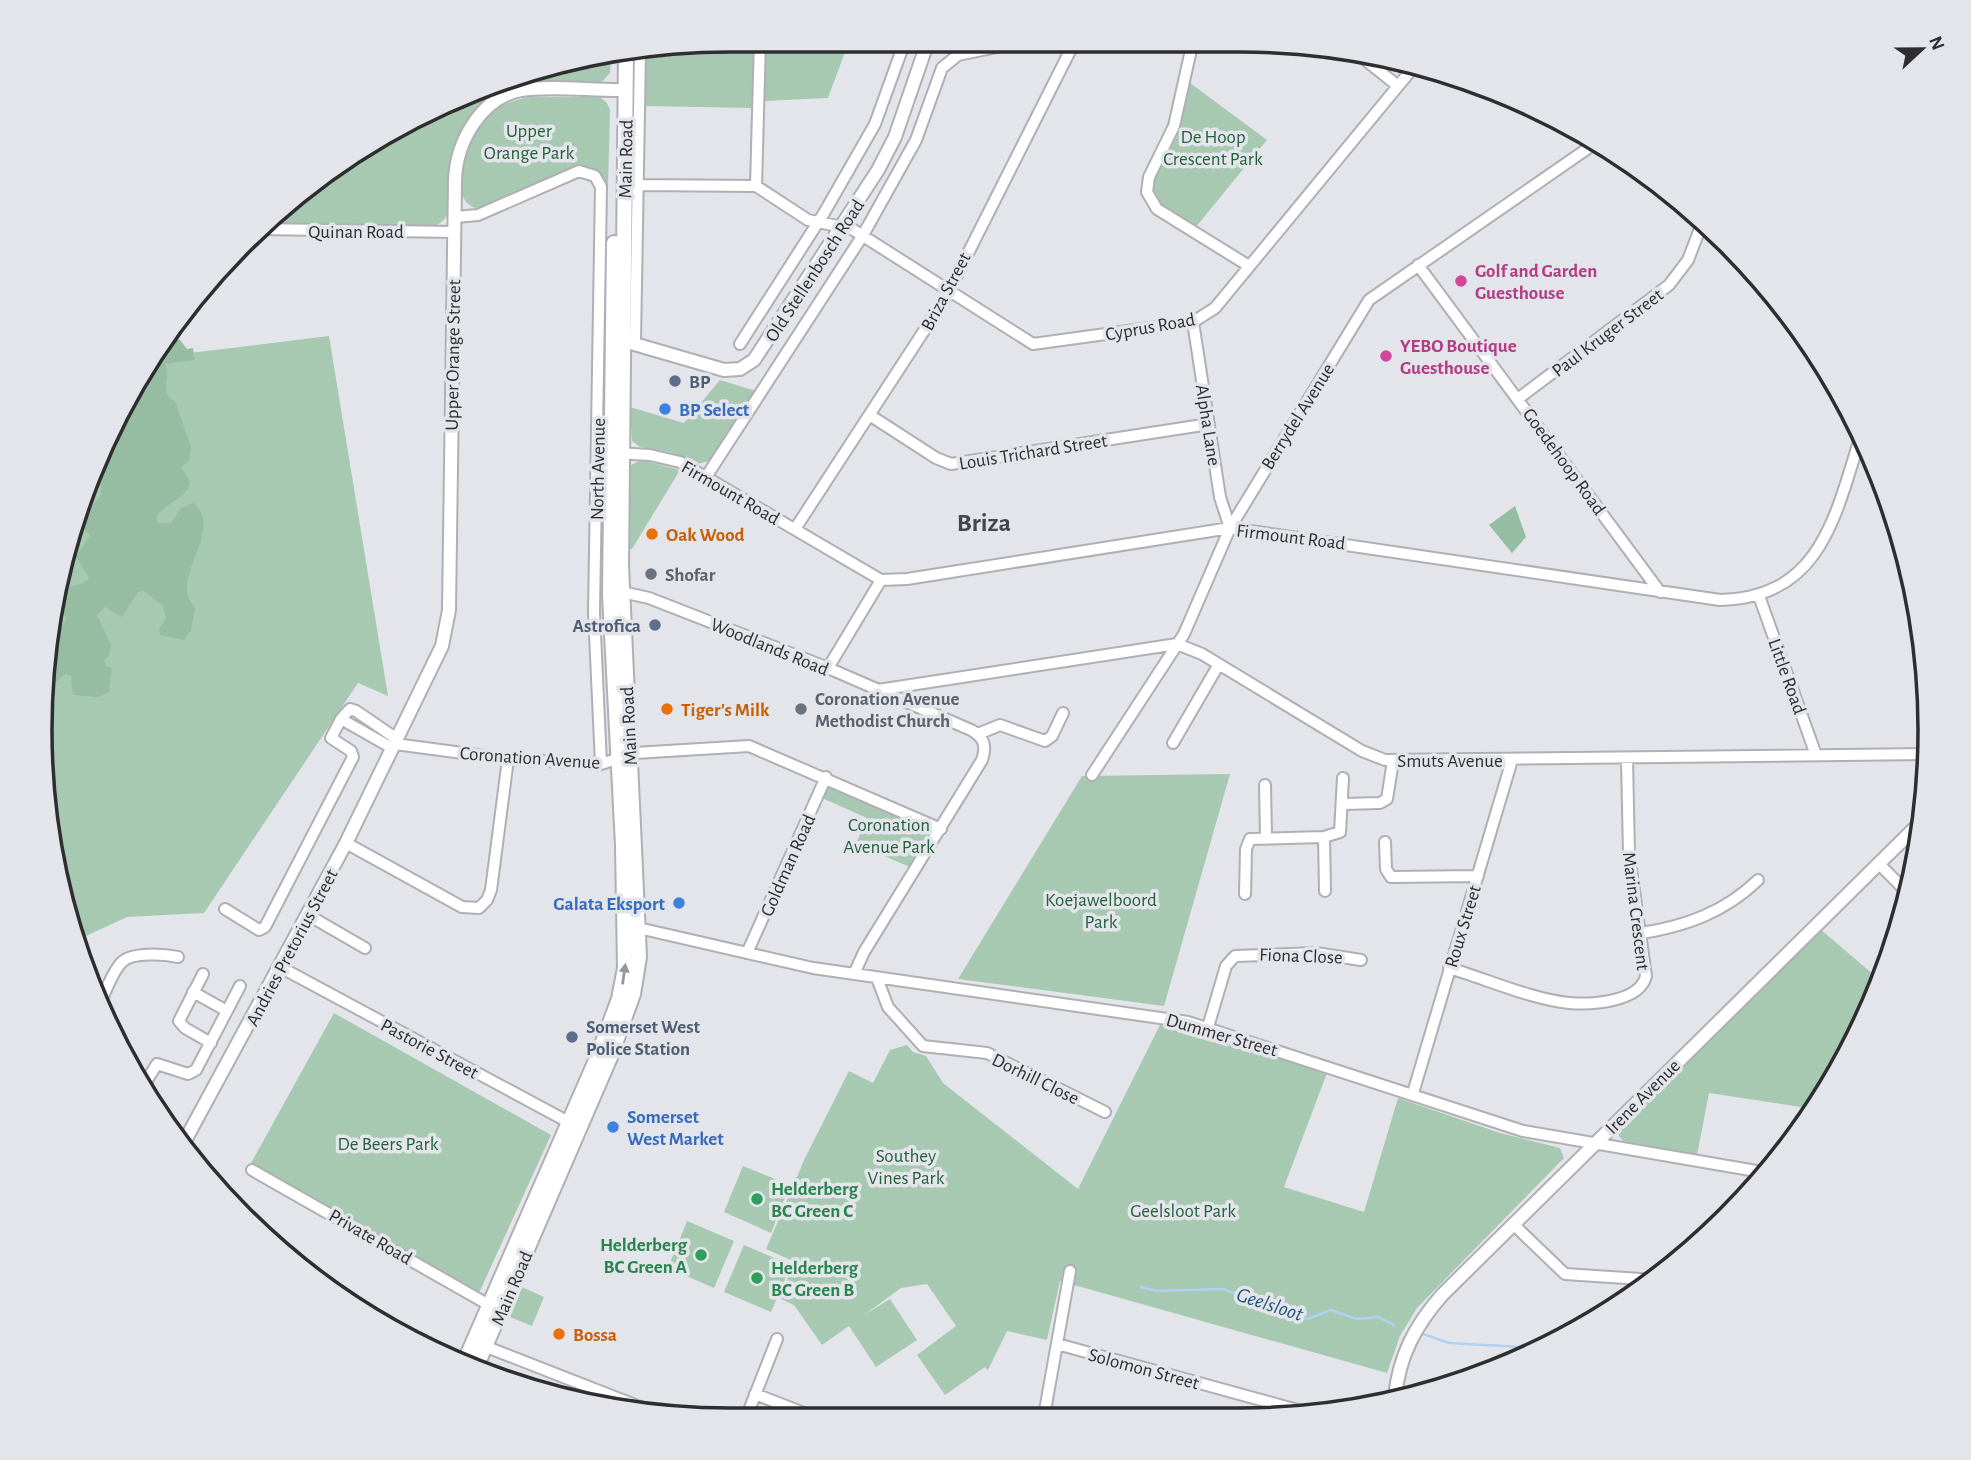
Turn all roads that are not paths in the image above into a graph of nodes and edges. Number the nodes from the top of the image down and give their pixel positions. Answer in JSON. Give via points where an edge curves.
{"nodes":[{"id":1,"x":760,"y":52,"type":"edge"},
{"id":2,"x":901,"y":52,"type":"edge"},
{"id":3,"x":924,"y":52,"type":"edge"},
{"id":4,"x":973,"y":52,"type":"edge"},
{"id":5,"x":1068,"y":52,"type":"edge"},
{"id":6,"x":1191,"y":52,"type":"edge"},
{"id":7,"x":640,"y":58,"type":"edge"},
{"id":8,"x":625,"y":61,"type":"edge"},
{"id":9,"x":619,"y":62,"type":"edge"},
{"id":10,"x":1373,"y":66,"type":"edge"},
{"id":11,"x":1408,"y":74,"type":"edge"},
{"id":12,"x":522,"y":85,"type":"edge"},
{"id":13,"x":1398,"y":86,"type":"junction"},
{"id":14,"x":514,"y":87,"type":"edge"},
{"id":15,"x":622,"y":90,"type":"junction"},
{"id":16,"x":1588,"y":148,"type":"edge"},
{"id":17,"x":637,"y":185,"type":"junction"},
{"id":18,"x":756,"y":186,"type":"junction"},
{"id":19,"x":455,"y":217,"type":"junction"},
{"id":20,"x":819,"y":222,"type":"junction"},
{"id":21,"x":841,"y":228,"type":"junction"},
{"id":22,"x":274,"y":229,"type":"edge"},
{"id":23,"x":1699,"y":231,"type":"edge"},
{"id":24,"x":454,"y":232,"type":"junction"},
{"id":25,"x":863,"y":235,"type":"junction"},
{"id":26,"x":1418,"y":265,"type":"junction"},
{"id":27,"x":1249,"y":266,"type":"junction"},
{"id":28,"x":948,"y":291,"type":"junction"},
{"id":29,"x":1193,"y":322,"type":"junction"},
{"id":30,"x":623,"y":340,"type":"junction"},
{"id":31,"x":740,"y":344,"type":"dead end"},
{"id":32,"x":1519,"y":398,"type":"junction"},
{"id":33,"x":871,"y":416,"type":"junction"},
{"id":34,"x":1209,"y":424,"type":"junction"},
{"id":35,"x":1857,"y":448,"type":"edge"},
{"id":36,"x":616,"y":453,"type":"junction"},
{"id":37,"x":706,"y":477,"type":"junction"},
{"id":38,"x":1220,"y":497,"type":"junction"},
{"id":39,"x":1246,"y":499,"type":"junction"},
{"id":40,"x":795,"y":528,"type":"junction"},
{"id":41,"x":1230,"y":528,"type":"junction"},
{"id":42,"x":881,"y":580,"type":"junction"},
{"id":43,"x":621,"y":592,"type":"junction"},
{"id":44,"x":1660,"y":592,"type":"junction"},
{"id":45,"x":1759,"y":596,"type":"junction"},
{"id":46,"x":1177,"y":644,"type":"junction"},
{"id":47,"x":1219,"y":664,"type":"junction"},
{"id":48,"x":828,"y":668,"type":"junction"},
{"id":49,"x":922,"y":683,"type":"junction"},
{"id":50,"x":878,"y":690,"type":"junction"},
{"id":51,"x":915,"y":707,"type":"junction"},
{"id":52,"x":1063,"y":713,"type":"dead end"},
{"id":53,"x":341,"y":719,"type":"junction"},
{"id":54,"x":978,"y":734,"type":"junction"},
{"id":55,"x":1172,"y":743,"type":"dead end"},
{"id":56,"x":395,"y":744,"type":"junction"},
{"id":57,"x":1917,"y":754,"type":"edge"},
{"id":58,"x":1816,"y":755,"type":"junction"},
{"id":59,"x":624,"y":756,"type":"junction"},
{"id":60,"x":508,"y":759,"type":"junction"},
{"id":61,"x":1627,"y":759,"type":"junction"},
{"id":62,"x":1513,"y":760,"type":"junction"},
{"id":63,"x":1393,"y":761,"type":"junction"},
{"id":64,"x":601,"y":764,"type":"junction"},
{"id":65,"x":1092,"y":775,"type":"dead end"},
{"id":66,"x":826,"y":777,"type":"junction"},
{"id":67,"x":1343,"y":778,"type":"dead end"},
{"id":68,"x":1265,"y":785,"type":"dead end"},
{"id":69,"x":1343,"y":803,"type":"junction"},
{"id":70,"x":941,"y":829,"type":"junction"},
{"id":71,"x":1910,"y":832,"type":"edge"},
{"id":72,"x":1266,"y":836,"type":"junction"},
{"id":73,"x":1324,"y":836,"type":"junction"},
{"id":74,"x":1385,"y":842,"type":"dead end"},
{"id":75,"x":346,"y":843,"type":"junction"},
{"id":76,"x":1878,"y":863,"type":"junction"},
{"id":77,"x":1478,"y":876,"type":"junction"},
{"id":78,"x":1758,"y":880,"type":"dead end"},
{"id":79,"x":1900,"y":885,"type":"edge"},
{"id":80,"x":1325,"y":891,"type":"dead end"},
{"id":81,"x":1245,"y":894,"type":"dead end"},
{"id":82,"x":225,"y":909,"type":"dead end"},
{"id":83,"x":308,"y":915,"type":"junction"},
{"id":84,"x":633,"y":929,"type":"junction"},
{"id":85,"x":1642,"y":933,"type":"junction"},
{"id":86,"x":365,"y":948,"type":"dead end"},
{"id":87,"x":747,"y":953,"type":"junction"},
{"id":88,"x":178,"y":957,"type":"dead end"},
{"id":89,"x":1361,"y":960,"type":"dead end"},
{"id":90,"x":280,"y":967,"type":"junction"},
{"id":91,"x":1449,"y":968,"type":"junction"},
{"id":92,"x":203,"y":974,"type":"dead end"},
{"id":93,"x":854,"y":974,"type":"junction"},
{"id":94,"x":877,"y":978,"type":"junction"},
{"id":95,"x":240,"y":986,"type":"dead end"},
{"id":96,"x":105,"y":992,"type":"edge"},
{"id":97,"x":193,"y":992,"type":"junction"},
{"id":98,"x":227,"y":1011,"type":"junction"},
{"id":99,"x":1208,"y":1027,"type":"junction"},
{"id":100,"x":211,"y":1043,"type":"junction"},
{"id":101,"x":149,"y":1078,"type":"edge"},
{"id":102,"x":1413,"y":1093,"type":"junction"},
{"id":103,"x":1105,"y":1112,"type":"dead end"},
{"id":104,"x":574,"y":1125,"type":"junction"},
{"id":105,"x":188,"y":1136,"type":"edge"},
{"id":106,"x":1595,"y":1143,"type":"junction"},
{"id":107,"x":252,"y":1170,"type":"dead end"},
{"id":108,"x":1755,"y":1171,"type":"edge"},
{"id":109,"x":1513,"y":1224,"type":"junction"},
{"id":110,"x":1070,"y":1271,"type":"dead end"},
{"id":111,"x":1637,"y":1279,"type":"edge"},
{"id":112,"x":489,"y":1305,"type":"junction"},
{"id":113,"x":776,"y":1339,"type":"dead end"},
{"id":114,"x":480,"y":1344,"type":"junction"},
{"id":115,"x":1057,"y":1344,"type":"junction"},
{"id":116,"x":470,"y":1355,"type":"edge"},
{"id":117,"x":478,"y":1359,"type":"edge"},
{"id":118,"x":1397,"y":1389,"type":"edge"},
{"id":119,"x":755,"y":1394,"type":"junction"},
{"id":120,"x":616,"y":1397,"type":"edge"},
{"id":121,"x":1282,"y":1406,"type":"edge"},
{"id":122,"x":750,"y":1408,"type":"edge"},
{"id":123,"x":791,"y":1408,"type":"edge"},
{"id":124,"x":1045,"y":1408,"type":"edge"}],
"edges":[{"from":1,"to":18,"type":"street"},
{"from":2,"to":20,"type":"street","via":[[875,124]]},
{"from":3,"to":21,"type":"street","name":"Old Stellenbosch Road","via":[[895,137]]},
{"from":4,"to":25,"type":"street","via":[[958,55],[942,68],[916,140]]},
{"from":5,"to":28,"type":"street","name":"Briza Street"},
{"from":6,"to":27,"type":"street","via":[[1174,126],[1149,177],[1147,192],[1157,209]]},
{"from":7,"to":17,"type":"street"},
{"from":8,"to":15,"type":"main road","name":"Main Road"},
{"from":9,"to":15,"type":"main road","name":"Main Road"},
{"from":10,"to":13,"type":"street"},
{"from":11,"to":13,"type":"street","name":"Cyprus Road"},
{"from":12,"to":15,"type":"street","name":"Upper Orange Street"},
{"from":13,"to":27,"type":"street","name":"Cyprus Road"},
{"from":14,"to":19,"type":"street","name":"Upper Orange Street","via":[[487,109],[463,140],[456,164]]},
{"from":15,"to":30,"type":"main road","name":"Main Road"},
{"from":16,"to":26,"type":"street","name":"Berrydel Avenue"},
{"from":17,"to":18,"type":"street"},
{"from":17,"to":30,"type":"street"},
{"from":18,"to":20,"type":"street","name":"Cyprus Road","via":[[808,220]]},
{"from":19,"to":24,"type":"street","name":"Upper Orange Street"},
{"from":19,"to":64,"type":"street","name":"North Avenue","via":[[478,215],[579,171],[595,176],[601,194],[594,612]]},
{"from":20,"to":21,"type":"street","name":"Cyprus Road"},
{"from":20,"to":31,"type":"street"},
{"from":21,"to":25,"type":"street","name":"Cyprus Road"},
{"from":21,"to":30,"type":"street","name":"Old Stellenbosch Road","via":[[760,354],[748,365],[724,370]]},
{"from":22,"to":24,"type":"street","name":"Quinan Road"},
{"from":23,"to":32,"type":"street","name":"Paul Kruger Street","via":[[1688,260],[1669,285]]},
{"from":24,"to":56,"type":"street","name":"Upper Orange Street","via":[[447,629],[436,662]]},
{"from":25,"to":28,"type":"street","name":"Cyprus Road"},
{"from":25,"to":37,"type":"street"},
{"from":26,"to":32,"type":"street","name":"Goedehoop Road"},
{"from":26,"to":39,"type":"street","name":"Berrydel Avenue","via":[[1366,304]]},
{"from":27,"to":29,"type":"street","name":"Cyprus Road","via":[[1215,308]]},
{"from":28,"to":29,"type":"street","name":"Cyprus Road","via":[[1033,344]]},
{"from":28,"to":33,"type":"street","name":"Briza Street"},
{"from":29,"to":34,"type":"street","name":"Alpha Lane"},
{"from":30,"to":36,"type":"main road","name":"Main Road"},
{"from":32,"to":44,"type":"street","name":"Goedehoop Road"},
{"from":33,"to":34,"type":"street","name":"Louis Trichard Street","via":[[951,464]]},
{"from":33,"to":40,"type":"street","name":"Briza Street"},
{"from":34,"to":38,"type":"street","name":"Alpha Lane"},
{"from":35,"to":45,"type":"street","name":"Firmount Road","via":[[1824,544],[1798,573]]},
{"from":36,"to":37,"type":"street","name":"Firmount Road","via":[[680,462]]},
{"from":36,"to":43,"type":"main road","name":"Main Road"},
{"from":36,"to":59,"type":"main road","name":"Main Road","via":[[610,595]]},
{"from":37,"to":40,"type":"street","name":"Firmount Road"},
{"from":38,"to":39,"type":"street"},
{"from":38,"to":41,"type":"street","name":"Alpha Lane"},
{"from":39,"to":41,"type":"street","name":"Berrydel Avenue"},
{"from":40,"to":42,"type":"street","name":"Firmount Road"},
{"from":41,"to":42,"type":"street","name":"Firmount Road"},
{"from":41,"to":44,"type":"street","name":"Firmount Road"},
{"from":41,"to":46,"type":"street","name":"Berrydel Avenue"},
{"from":42,"to":48,"type":"street"},
{"from":43,"to":48,"type":"street","name":"Woodlands Road","via":[[649,598]]},
{"from":43,"to":59,"type":"main road","name":"Main Road"},
{"from":44,"to":45,"type":"street","name":"Firmount Road","via":[[1720,600]]},
{"from":45,"to":58,"type":"street","name":"Little Road"},
{"from":46,"to":47,"type":"street","name":"Smuts Avenue"},
{"from":46,"to":49,"type":"street"},
{"from":46,"to":65,"type":"street","name":"Berrydel Avenue"},
{"from":47,"to":55,"type":"street"},
{"from":47,"to":63,"type":"street","name":"Smuts Avenue","via":[[1362,751]]},
{"from":48,"to":50,"type":"street","name":"Woodlands Road"},
{"from":49,"to":50,"type":"street"},
{"from":49,"to":51,"type":"street","via":[[914,693]]},
{"from":50,"to":51,"type":"street","name":"Woodlands Road"},
{"from":51,"to":54,"type":"street","name":"Woodlands Road"},
{"from":52,"to":54,"type":"street","via":[[1045,741],[1000,725]]},
{"from":53,"to":56,"type":"street"},
{"from":53,"to":56,"type":"street","via":[[350,709]]},
{"from":53,"to":82,"type":"street","via":[[331,738],[353,757],[265,927],[259,930]]},
{"from":54,"to":70,"type":"street","via":[[985,747],[982,760]]},
{"from":56,"to":60,"type":"street","name":"Coronation Avenue"},
{"from":56,"to":75,"type":"street","name":"Andries Pretorius Street"},
{"from":57,"to":58,"type":"street","name":"Smuts Avenue"},
{"from":58,"to":61,"type":"street","name":"Smuts Avenue"},
{"from":59,"to":64,"type":"street","name":"Coronation Avenue"},
{"from":59,"to":66,"type":"street","name":"Coronation Avenue","via":[[749,746]]},
{"from":59,"to":84,"type":"main road","name":"Main Road"},
{"from":60,"to":64,"type":"street","name":"Coronation Avenue"},
{"from":60,"to":75,"type":"street","via":[[491,890],[479,908],[462,907]]},
{"from":61,"to":62,"type":"street","name":"Smuts Avenue"},
{"from":61,"to":85,"type":"street","name":"Marina Crescent","via":[[1629,855]]},
{"from":62,"to":63,"type":"street","name":"Smuts Avenue"},
{"from":62,"to":77,"type":"street","name":"Roux Street"},
{"from":63,"to":69,"type":"street","via":[[1387,799]]},
{"from":66,"to":70,"type":"street","name":"Coronation Avenue"},
{"from":66,"to":87,"type":"street","name":"Goldman Road"},
{"from":67,"to":69,"type":"street"},
{"from":68,"to":72,"type":"street"},
{"from":69,"to":73,"type":"street","via":[[1342,830]]},
{"from":70,"to":93,"type":"street"},
{"from":71,"to":76,"type":"street","name":"Irene Avenue"},
{"from":72,"to":73,"type":"street"},
{"from":72,"to":81,"type":"street","via":[[1247,843]]},
{"from":73,"to":80,"type":"street"},
{"from":74,"to":77,"type":"street","via":[[1386,869],[1391,877]]},
{"from":75,"to":83,"type":"street","name":"Andries Pretorius Street"},
{"from":76,"to":79,"type":"street"},
{"from":76,"to":106,"type":"street","name":"Irene Avenue"},
{"from":77,"to":91,"type":"street","name":"Roux Street"},
{"from":78,"to":85,"type":"street","via":[[1708,915]]},
{"from":83,"to":86,"type":"street"},
{"from":83,"to":90,"type":"street","name":"Andries Pretorius Street"},
{"from":84,"to":87,"type":"street","name":"Dummer Street"},
{"from":84,"to":104,"type":"main road","name":"Main Road","via":[[619,999]]},
{"from":85,"to":91,"type":"street","name":"Marina Crescent","via":[[1645,982],[1633,993],[1612,999],[1569,1003]]},
{"from":87,"to":93,"type":"street","name":"Dummer Street"},
{"from":88,"to":96,"type":"street","via":[[126,959]]},
{"from":89,"to":99,"type":"street","name":"Fiona Close","via":[[1316,953],[1235,956],[1226,967]]},
{"from":90,"to":104,"type":"street","name":"Pastorie Street"},
{"from":90,"to":105,"type":"street","name":"Andries Pretorius Street"},
{"from":91,"to":102,"type":"street","name":"Roux Street"},
{"from":92,"to":97,"type":"street"},
{"from":93,"to":94,"type":"street","name":"Dummer Street"},
{"from":94,"to":99,"type":"street","name":"Dummer Street","via":[[1158,1016]]},
{"from":94,"to":103,"type":"street","name":"Dorhill Close","via":[[888,1007],[923,1046],[986,1053]]},
{"from":95,"to":98,"type":"street"},
{"from":97,"to":98,"type":"street"},
{"from":97,"to":100,"type":"street","via":[[180,1023]]},
{"from":98,"to":100,"type":"street"},
{"from":99,"to":102,"type":"street","name":"Dummer Street"},
{"from":100,"to":101,"type":"street","via":[[194,1072],[157,1064]]},
{"from":102,"to":106,"type":"street","name":"Dummer Street","via":[[1523,1130]]},
{"from":104,"to":112,"type":"main road","name":"Main Road"},
{"from":104,"to":114,"type":"main road","name":"Main Road"},
{"from":106,"to":108,"type":"street","name":"Dummer Street"},
{"from":106,"to":109,"type":"street","name":"Irene Avenue"},
{"from":107,"to":112,"type":"street","name":"Private Road"},
{"from":109,"to":111,"type":"street","via":[[1565,1274]]},
{"from":109,"to":118,"type":"street","name":"Irene Avenue","via":[[1441,1294],[1416,1328],[1402,1359]]},
{"from":110,"to":115,"type":"street"},
{"from":112,"to":114,"type":"main road","name":"Main Road"},
{"from":113,"to":119,"type":"street"},
{"from":114,"to":116,"type":"main road","name":"Main Road"},
{"from":114,"to":117,"type":"main road","name":"Main Road"},
{"from":114,"to":120,"type":"street"},
{"from":115,"to":121,"type":"street","name":"Solomon Street"},
{"from":115,"to":124,"type":"street"},
{"from":119,"to":122,"type":"street"},
{"from":119,"to":123,"type":"street"}]}
